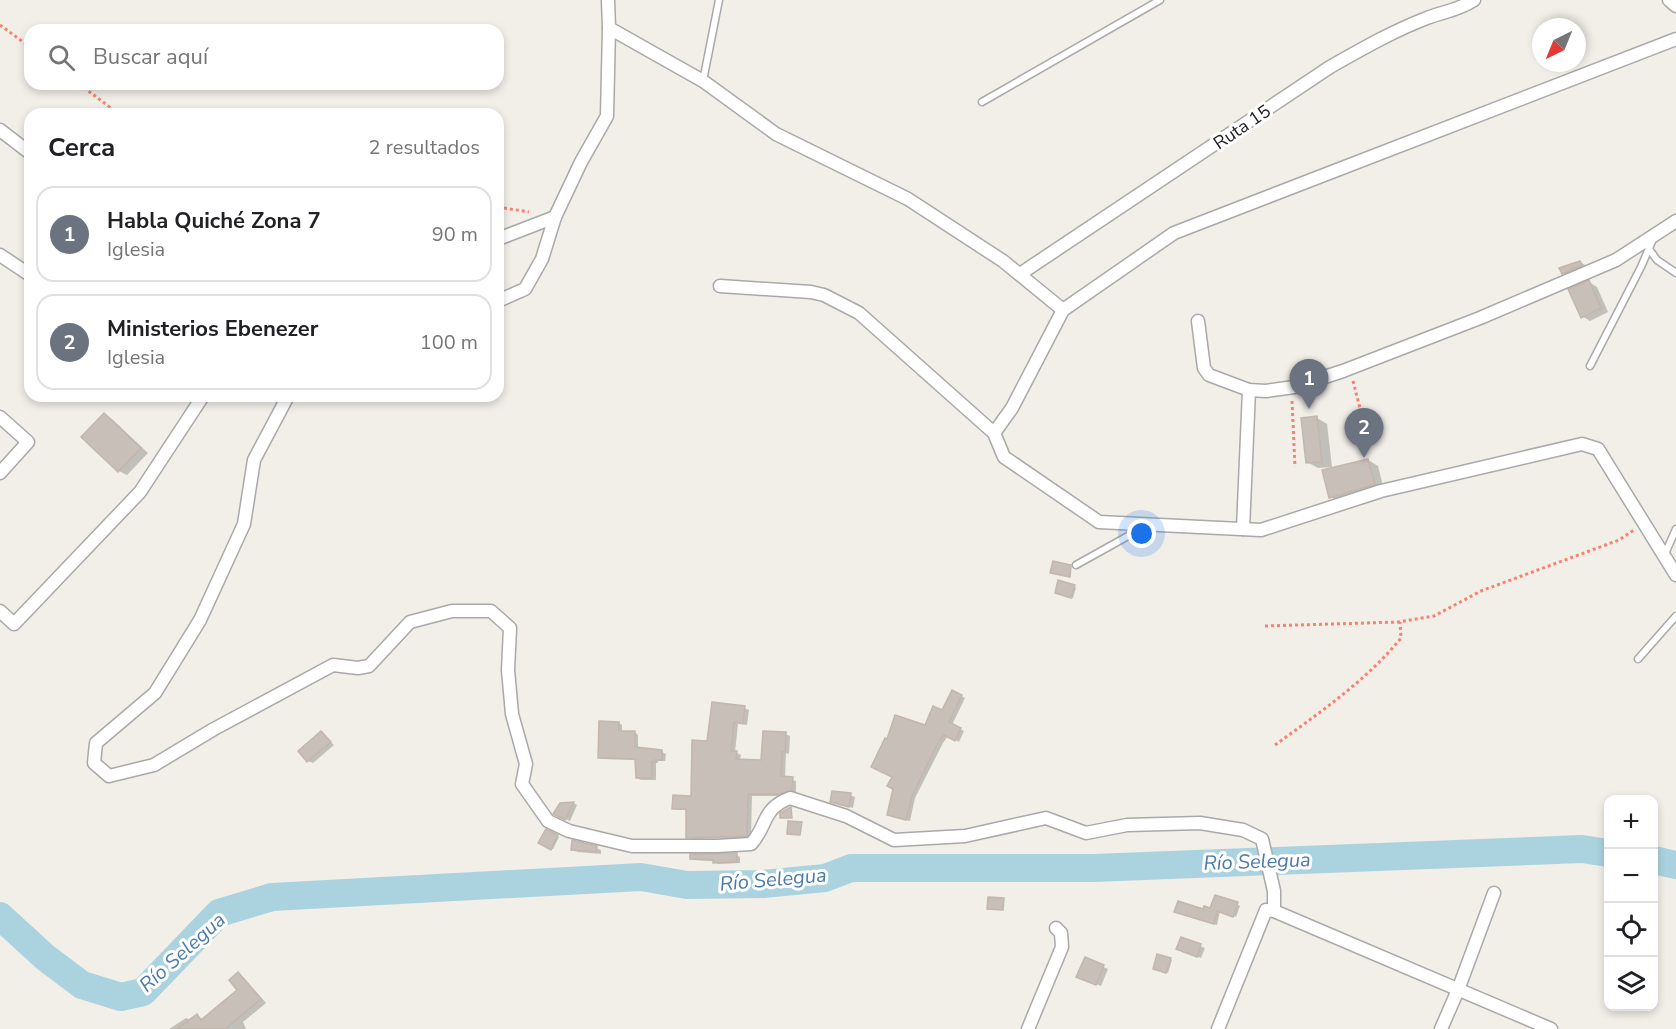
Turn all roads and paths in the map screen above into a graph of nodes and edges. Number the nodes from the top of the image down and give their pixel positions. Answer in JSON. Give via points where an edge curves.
{"nodes":[{"id":1,"x":608,"y":0,"type":"edge"},
{"id":2,"x":719,"y":0,"type":"edge"},
{"id":3,"x":1160,"y":0,"type":"edge"},
{"id":4,"x":1474,"y":0,"type":"edge"},
{"id":5,"x":0,"y":25,"type":"edge"},
{"id":6,"x":609,"y":28,"type":"junction"},
{"id":7,"x":1676,"y":39,"type":"edge"},
{"id":8,"x":24,"y":43,"type":"edge"},
{"id":9,"x":703,"y":81,"type":"junction"},
{"id":10,"x":87,"y":90,"type":"edge"},
{"id":11,"x":982,"y":102,"type":"dead end"},
{"id":12,"x":111,"y":108,"type":"edge"},
{"id":13,"x":0,"y":130,"type":"edge"},
{"id":14,"x":24,"y":148,"type":"edge"},
{"id":15,"x":555,"y":217,"type":"junction"},
{"id":16,"x":1676,"y":220,"type":"edge"},
{"id":17,"x":1655,"y":235,"type":"junction"},
{"id":18,"x":504,"y":237,"type":"edge"},
{"id":19,"x":1649,"y":249,"type":"junction"},
{"id":20,"x":0,"y":255,"type":"edge"},
{"id":21,"x":24,"y":271,"type":"edge"},
{"id":22,"x":1676,"y":273,"type":"edge"},
{"id":23,"x":1020,"y":274,"type":"junction"},
{"id":24,"x":720,"y":286,"type":"dead end"},
{"id":25,"x":504,"y":298,"type":"edge"},
{"id":26,"x":1063,"y":310,"type":"junction"},
{"id":27,"x":1198,"y":321,"type":"dead end"},
{"id":28,"x":1590,"y":366,"type":"dead end"},
{"id":29,"x":1350,"y":368,"type":"junction"},
{"id":30,"x":1292,"y":387,"type":"junction"},
{"id":31,"x":1249,"y":390,"type":"junction"},
{"id":32,"x":199,"y":402,"type":"edge"},
{"id":33,"x":285,"y":402,"type":"edge"},
{"id":34,"x":0,"y":417,"type":"edge"},
{"id":35,"x":1363,"y":420,"type":"dead end"},
{"id":36,"x":994,"y":433,"type":"junction"},
{"id":37,"x":1295,"y":467,"type":"dead end"},
{"id":38,"x":0,"y":473,"type":"edge"},
{"id":39,"x":1643,"y":524,"type":"junction"},
{"id":40,"x":1144,"y":525,"type":"junction"},
{"id":41,"x":1243,"y":529,"type":"junction"},
{"id":42,"x":1676,"y":529,"type":"edge"},
{"id":43,"x":1663,"y":556,"type":"junction"},
{"id":44,"x":1076,"y":565,"type":"dead end"},
{"id":45,"x":1676,"y":575,"type":"edge"},
{"id":46,"x":0,"y":610,"type":"edge"},
{"id":47,"x":1676,"y":616,"type":"edge"},
{"id":48,"x":1400,"y":622,"type":"junction"},
{"id":49,"x":1265,"y":626,"type":"dead end"},
{"id":50,"x":1638,"y":659,"type":"dead end"},
{"id":51,"x":1275,"y":745,"type":"dead end"},
{"id":52,"x":1494,"y":893,"type":"dead end"},
{"id":53,"x":1274,"y":911,"type":"junction"},
{"id":54,"x":1056,"y":928,"type":"dead end"},
{"id":55,"x":1458,"y":990,"type":"junction"},
{"id":56,"x":1028,"y":1029,"type":"edge"},
{"id":57,"x":1218,"y":1029,"type":"edge"},
{"id":58,"x":1441,"y":1029,"type":"edge"},
{"id":59,"x":1551,"y":1029,"type":"edge"}],
"edges":[{"from":1,"to":6,"type":"street"},
{"from":2,"to":9,"type":"lane"},
{"from":3,"to":11,"type":"lane"},
{"from":4,"to":23,"type":"street","name":"Ruta 15","via":[[1460,9],[1376,40]]},
{"from":5,"to":8,"type":"path"},
{"from":6,"to":9,"type":"street"},
{"from":6,"to":15,"type":"street","via":[[608,116]]},
{"from":7,"to":26,"type":"street","via":[[1174,233]]},
{"from":9,"to":23,"type":"street","via":[[776,134],[908,200]]},
{"from":10,"to":12,"type":"path"},
{"from":13,"to":14,"type":"street"},
{"from":15,"to":18,"type":"street"},
{"from":15,"to":25,"type":"street","via":[[542,259],[525,289]]},
{"from":16,"to":17,"type":"street"},
{"from":17,"to":19,"type":"lane"},
{"from":17,"to":29,"type":"street","via":[[1616,260]]},
{"from":19,"to":22,"type":"lane"},
{"from":19,"to":28,"type":"lane"},
{"from":20,"to":21,"type":"street"},
{"from":23,"to":26,"type":"street"},
{"from":24,"to":36,"type":"street","via":[[811,292],[860,313]]},
{"from":26,"to":36,"type":"street","via":[[1012,408]]},
{"from":27,"to":31,"type":"street","via":[[1204,368],[1209,375]]},
{"from":29,"to":30,"type":"street"},
{"from":29,"to":35,"type":"path"},
{"from":30,"to":31,"type":"street"},
{"from":30,"to":37,"type":"path"},
{"from":31,"to":41,"type":"street"},
{"from":32,"to":46,"type":"street","via":[[140,492],[85,550],[14,624]]},
{"from":33,"to":53,"type":"street","via":[[254,460],[244,524],[200,620],[155,693],[96,743],[94,763],[109,776],[154,765],[333,665],[369,666],[410,622],[452,611],[490,611],[510,628],[512,714],[526,764],[522,784],[548,821],[569,831],[632,846],[751,844],[767,814],[790,798],[846,816],[894,840],[965,836],[1046,818],[1086,832],[1127,825],[1200,824],[1262,838],[1274,891]]},
{"from":34,"to":38,"type":"street","via":[[28,442]]},
{"from":36,"to":40,"type":"street","via":[[1004,457],[1099,522]]},
{"from":39,"to":41,"type":"street","via":[[1598,449],[1582,444],[1381,491],[1261,530]]},
{"from":39,"to":43,"type":"street"},
{"from":39,"to":48,"type":"path","via":[[1619,540],[1481,591],[1434,616]]},
{"from":40,"to":41,"type":"street"},
{"from":40,"to":44,"type":"lane"},
{"from":42,"to":43,"type":"lane"},
{"from":43,"to":45,"type":"street"},
{"from":47,"to":50,"type":"lane"},
{"from":48,"to":49,"type":"path"},
{"from":48,"to":51,"type":"path","via":[[1401,638],[1389,653]]},
{"from":52,"to":55,"type":"street"},
{"from":53,"to":55,"type":"street"},
{"from":53,"to":57,"type":"street","via":[[1266,910]]},
{"from":54,"to":56,"type":"street","via":[[1061,933],[1062,947]]},
{"from":55,"to":58,"type":"street"},
{"from":55,"to":59,"type":"street"}]}
